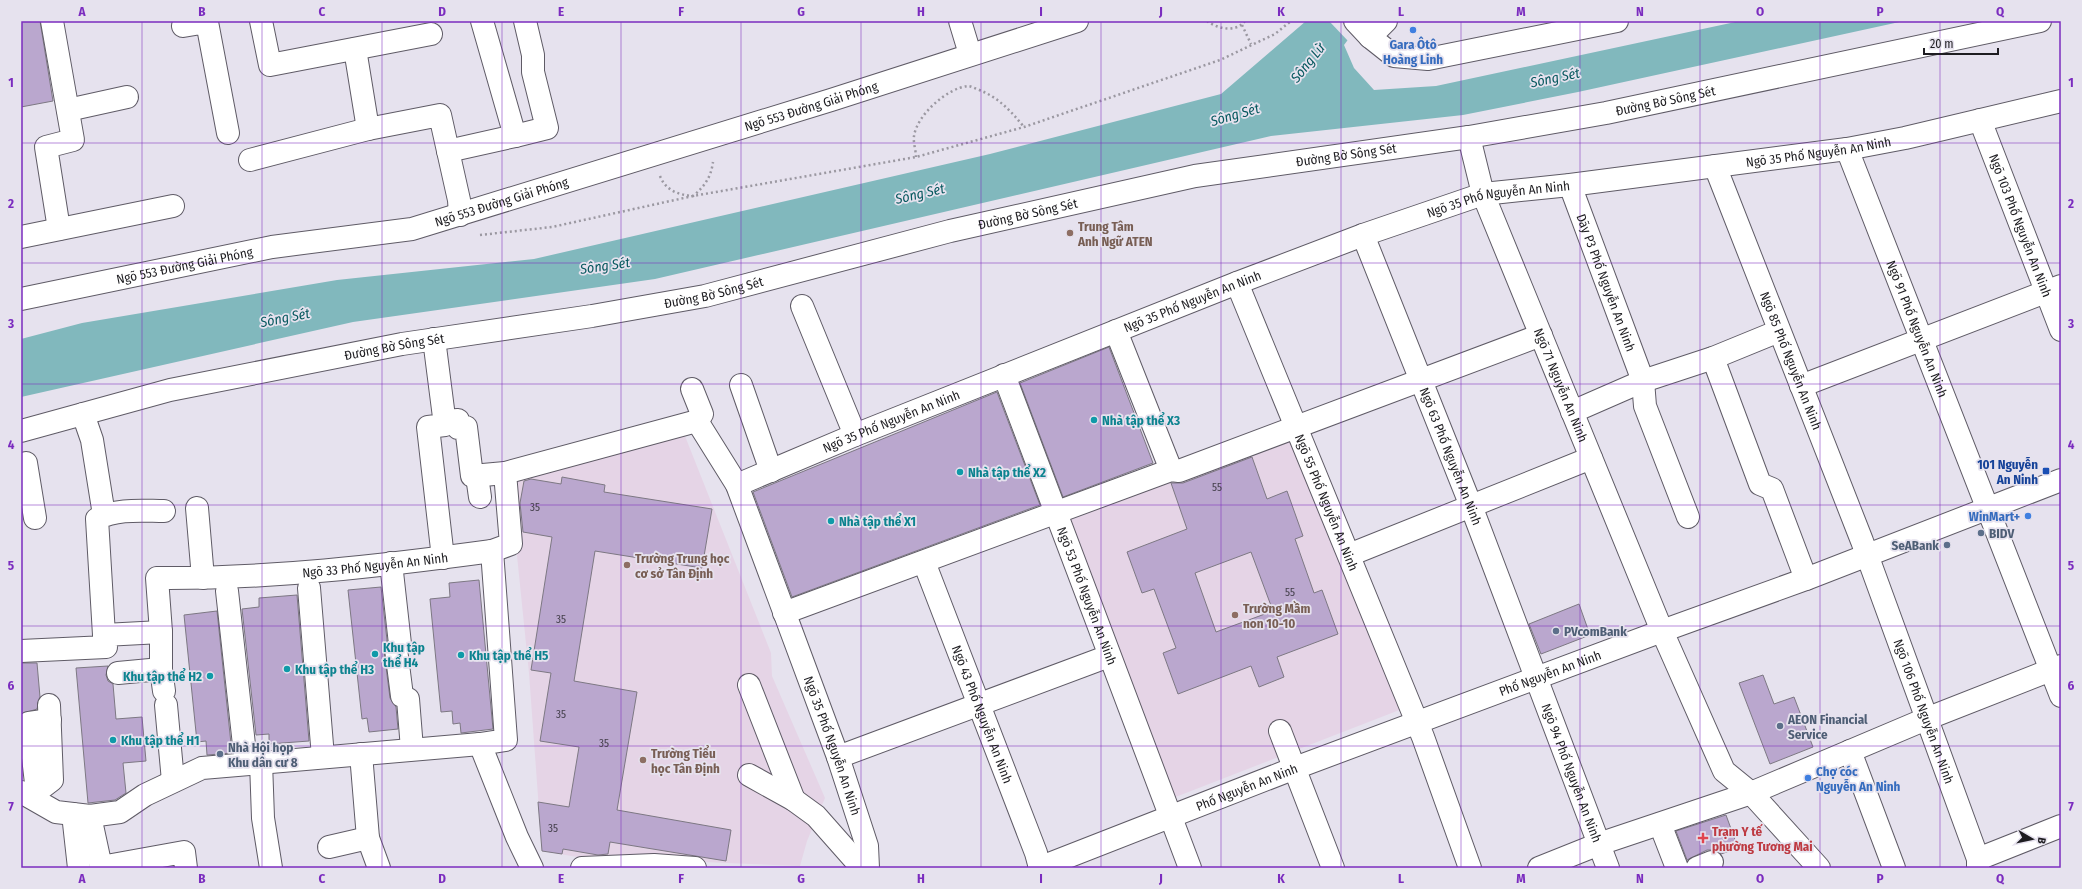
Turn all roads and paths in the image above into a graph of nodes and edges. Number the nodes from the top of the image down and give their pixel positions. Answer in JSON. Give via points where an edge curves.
{"nodes":[{"id":1,"x":52,"y":21,"type":"edge"},
{"id":2,"x":261,"y":21,"type":"edge"},
{"id":3,"x":482,"y":21,"type":"edge"},
{"id":4,"x":525,"y":21,"type":"edge"},
{"id":5,"x":960,"y":21,"type":"edge"},
{"id":6,"x":1077,"y":21,"type":"edge"},
{"id":7,"x":1207,"y":21,"type":"edge"},
{"id":8,"x":1245,"y":21,"type":"edge"},
{"id":9,"x":1291,"y":21,"type":"edge"},
{"id":10,"x":1355,"y":21,"type":"edge"},
{"id":11,"x":1386,"y":21,"type":"edge"},
{"id":12,"x":1617,"y":21,"type":"edge"},
{"id":13,"x":2040,"y":21,"type":"edge"},
{"id":14,"x":216,"y":23,"type":"edge"},
{"id":15,"x":1242,"y":25,"type":"junction"},
{"id":16,"x":182,"y":26,"type":"dead end"},
{"id":17,"x":431,"y":34,"type":"dead end"},
{"id":18,"x":1370,"y":37,"type":"junction"},
{"id":19,"x":1251,"y":44,"type":"junction"},
{"id":20,"x":355,"y":49,"type":"junction"},
{"id":21,"x":970,"y":54,"type":"junction"},
{"id":22,"x":127,"y":97,"type":"dead end"},
{"id":23,"x":2061,"y":101,"type":"edge"},
{"id":24,"x":68,"y":110,"type":"junction"},
{"id":25,"x":1980,"y":120,"type":"junction"},
{"id":26,"x":1024,"y":127,"type":"junction"},
{"id":27,"x":368,"y":129,"type":"junction"},
{"id":28,"x":228,"y":133,"type":"dead end"},
{"id":29,"x":516,"y":136,"type":"junction"},
{"id":30,"x":1469,"y":137,"type":"junction"},
{"id":31,"x":1847,"y":149,"type":"junction"},
{"id":32,"x":448,"y":152,"type":"junction"},
{"id":33,"x":916,"y":157,"type":"junction"},
{"id":34,"x":713,"y":159,"type":"dead end"},
{"id":35,"x":250,"y":160,"type":"dead end"},
{"id":36,"x":1715,"y":166,"type":"junction"},
{"id":37,"x":657,"y":170,"type":"dead end"},
{"id":38,"x":1570,"y":185,"type":"junction"},
{"id":39,"x":1483,"y":194,"type":"junction"},
{"id":40,"x":694,"y":196,"type":"junction"},
{"id":41,"x":173,"y":206,"type":"dead end"},
{"id":42,"x":460,"y":215,"type":"junction"},
{"id":43,"x":59,"y":229,"type":"junction"},
{"id":44,"x":475,"y":235,"type":"dead end"},
{"id":45,"x":1362,"y":235,"type":"junction"},
{"id":46,"x":21,"y":237,"type":"edge"},
{"id":47,"x":1237,"y":283,"type":"junction"},
{"id":48,"x":2054,"y":289,"type":"edge"},
{"id":49,"x":21,"y":299,"type":"edge"},
{"id":50,"x":802,"y":306,"type":"dead end"},
{"id":51,"x":2061,"y":330,"type":"edge"},
{"id":52,"x":1116,"y":331,"type":"junction"},
{"id":53,"x":1780,"y":331,"type":"junction"},
{"id":54,"x":1541,"y":335,"type":"junction"},
{"id":55,"x":1922,"y":339,"type":"junction"},
{"id":56,"x":434,"y":340,"type":"junction"},
{"id":57,"x":1713,"y":358,"type":"junction"},
{"id":58,"x":1004,"y":375,"type":"junction"},
{"id":59,"x":1643,"y":380,"type":"junction"},
{"id":60,"x":1420,"y":381,"type":"junction"},
{"id":61,"x":741,"y":385,"type":"dead end"},
{"id":62,"x":1801,"y":386,"type":"junction"},
{"id":63,"x":692,"y":389,"type":"dead end"},
{"id":64,"x":1572,"y":412,"type":"junction"},
{"id":65,"x":83,"y":414,"type":"junction"},
{"id":66,"x":444,"y":421,"type":"junction"},
{"id":67,"x":697,"y":421,"type":"junction"},
{"id":68,"x":1295,"y":428,"type":"junction"},
{"id":69,"x":21,"y":431,"type":"edge"},
{"id":70,"x":855,"y":435,"type":"junction"},
{"id":71,"x":1591,"y":458,"type":"junction"},
{"id":72,"x":26,"y":463,"type":"dead end"},
{"id":73,"x":1171,"y":470,"type":"junction"},
{"id":74,"x":771,"y":471,"type":"junction"},
{"id":75,"x":505,"y":473,"type":"junction"},
{"id":76,"x":477,"y":476,"type":"junction"},
{"id":77,"x":2061,"y":480,"type":"edge"},
{"id":78,"x":737,"y":485,"type":"junction"},
{"id":79,"x":26,"y":497,"type":"edge"},
{"id":80,"x":480,"y":497,"type":"dead end"},
{"id":81,"x":1470,"y":507,"type":"junction"},
{"id":82,"x":197,"y":508,"type":"dead end"},
{"id":83,"x":1988,"y":509,"type":"junction"},
{"id":84,"x":164,"y":511,"type":"dead end"},
{"id":85,"x":1056,"y":513,"type":"junction"},
{"id":86,"x":104,"y":515,"type":"junction"},
{"id":87,"x":1688,"y":517,"type":"dead end"},
{"id":88,"x":35,"y":518,"type":"dead end"},
{"id":89,"x":492,"y":551,"type":"junction"},
{"id":90,"x":1349,"y":556,"type":"junction"},
{"id":91,"x":1867,"y":556,"type":"junction"},
{"id":92,"x":443,"y":558,"type":"junction"},
{"id":93,"x":924,"y":562,"type":"junction"},
{"id":94,"x":391,"y":563,"type":"junction"},
{"id":95,"x":203,"y":578,"type":"junction"},
{"id":96,"x":1806,"y":579,"type":"junction"},
{"id":97,"x":309,"y":588,"type":"dead end"},
{"id":98,"x":227,"y":591,"type":"dead end"},
{"id":99,"x":784,"y":613,"type":"junction"},
{"id":100,"x":1662,"y":631,"type":"junction"},
{"id":101,"x":162,"y":632,"type":"junction"},
{"id":102,"x":104,"y":635,"type":"junction"},
{"id":103,"x":21,"y":651,"type":"edge"},
{"id":104,"x":1109,"y":656,"type":"junction"},
{"id":105,"x":2056,"y":668,"type":"edge"},
{"id":106,"x":161,"y":669,"type":"junction"},
{"id":107,"x":118,"y":673,"type":"dead end"},
{"id":108,"x":1536,"y":678,"type":"junction"},
{"id":109,"x":749,"y":685,"type":"dead end"},
{"id":110,"x":2061,"y":696,"type":"edge"},
{"id":111,"x":979,"y":705,"type":"junction"},
{"id":112,"x":49,"y":713,"type":"dead end"},
{"id":113,"x":1926,"y":719,"type":"junction"},
{"id":114,"x":1417,"y":722,"type":"junction"},
{"id":115,"x":1280,"y":731,"type":"dead end"},
{"id":116,"x":480,"y":744,"type":"junction"},
{"id":117,"x":412,"y":749,"type":"junction"},
{"id":118,"x":1850,"y":751,"type":"junction"},
{"id":119,"x":361,"y":754,"type":"junction"},
{"id":120,"x":323,"y":757,"type":"junction"},
{"id":121,"x":838,"y":757,"type":"junction"},
{"id":122,"x":253,"y":762,"type":"junction"},
{"id":123,"x":1295,"y":768,"type":"junction"},
{"id":124,"x":749,"y":774,"type":"dead end"},
{"id":125,"x":173,"y":781,"type":"junction"},
{"id":126,"x":1751,"y":793,"type":"junction"},
{"id":127,"x":26,"y":794,"type":"edge"},
{"id":128,"x":794,"y":800,"type":"junction"},
{"id":129,"x":81,"y":815,"type":"junction"},
{"id":130,"x":1170,"y":817,"type":"junction"},
{"id":131,"x":1660,"y":824,"type":"junction"},
{"id":132,"x":2061,"y":826,"type":"edge"},
{"id":133,"x":368,"y":838,"type":"junction"},
{"id":134,"x":1599,"y":844,"type":"junction"},
{"id":135,"x":329,"y":848,"type":"dead end"},
{"id":136,"x":1978,"y":863,"type":"edge"},
{"id":137,"x":79,"y":868,"type":"edge"},
{"id":138,"x":186,"y":868,"type":"edge"},
{"id":139,"x":271,"y":868,"type":"edge"},
{"id":140,"x":379,"y":868,"type":"edge"},
{"id":141,"x":532,"y":868,"type":"edge"},
{"id":142,"x":582,"y":868,"type":"edge"},
{"id":143,"x":695,"y":868,"type":"edge"},
{"id":144,"x":862,"y":868,"type":"edge"},
{"id":145,"x":868,"y":868,"type":"edge"},
{"id":146,"x":1040,"y":868,"type":"edge"},
{"id":147,"x":1190,"y":868,"type":"edge"},
{"id":148,"x":1333,"y":868,"type":"edge"},
{"id":149,"x":1470,"y":868,"type":"edge"},
{"id":150,"x":1539,"y":868,"type":"edge"},
{"id":151,"x":1608,"y":868,"type":"edge"},
{"id":152,"x":1677,"y":868,"type":"edge"},
{"id":153,"x":1819,"y":868,"type":"edge"},
{"id":154,"x":1894,"y":868,"type":"edge"}],
"edges":[{"from":1,"to":24,"type":"street"},
{"from":2,"to":20,"type":"street","via":[[270,66]]},
{"from":3,"to":29,"type":"street"},
{"from":4,"to":29,"type":"street","via":[[533,55],[533,72],[548,128]]},
{"from":5,"to":21,"type":"street"},
{"from":6,"to":21,"type":"street","name":"Ngõ 553 Đường Giải Phóng"},
{"from":7,"to":15,"type":"path","via":[[1230,30]]},
{"from":8,"to":15,"type":"path"},
{"from":9,"to":19,"type":"path","via":[[1275,34]]},
{"from":10,"to":18,"type":"street"},
{"from":11,"to":18,"type":"street"},
{"from":12,"to":18,"type":"street","via":[[1428,59],[1394,56]]},
{"from":13,"to":30,"type":"street","name":"Đường Bờ Sông Sét","via":[[1606,113]]},
{"from":14,"to":16,"type":"street"},
{"from":14,"to":28,"type":"street"},
{"from":15,"to":19,"type":"path"},
{"from":17,"to":20,"type":"street"},
{"from":19,"to":26,"type":"path","via":[[1220,60]]},
{"from":20,"to":27,"type":"street"},
{"from":21,"to":42,"type":"street","name":"Ngõ 553 Đường Giải Phóng","via":[[832,100]]},
{"from":22,"to":24,"type":"street"},
{"from":23,"to":25,"type":"street","name":"Ngõ 35 Phố Nguyễn An Ninh"},
{"from":24,"to":43,"type":"street","via":[[73,140],[46,147]]},
{"from":25,"to":31,"type":"street","name":"Ngõ 35 Phố Nguyễn An Ninh"},
{"from":25,"to":48,"type":"street","name":"Ngõ 103 Phố Nguyễn An Ninh"},
{"from":26,"to":33,"type":"path"},
{"from":26,"to":33,"type":"path","via":[[1006,106],[988,93],[969,86],[936,102],[920,118],[914,136]]},
{"from":27,"to":32,"type":"street","via":[[440,115]]},
{"from":27,"to":35,"type":"street"},
{"from":29,"to":32,"type":"street"},
{"from":30,"to":39,"type":"street","name":"Ngõ 71 Nguyễn An Ninh"},
{"from":30,"to":56,"type":"street","name":"Đường Bờ Sông Sét","via":[[1195,176],[950,230],[705,296]]},
{"from":31,"to":36,"type":"street","name":"Ngõ 35 Phố Nguyễn An Ninh"},
{"from":31,"to":55,"type":"street","name":"Ngõ 91 Phố Nguyễn An Ninh"},
{"from":32,"to":42,"type":"street"},
{"from":33,"to":40,"type":"path"},
{"from":34,"to":40,"type":"path","via":[[705,186]]},
{"from":36,"to":38,"type":"street","name":"Ngõ 35 Phố Nguyễn An Ninh"},
{"from":36,"to":53,"type":"street","name":"Ngõ 85 Phố Nguyễn An Ninh"},
{"from":37,"to":40,"type":"path","via":[[662,182],[672,191]]},
{"from":38,"to":39,"type":"street","name":"Ngõ 35 Phố Nguyễn An Ninh"},
{"from":38,"to":59,"type":"street","name":"Dãy P3 Phố Nguyễn An Ninh"},
{"from":39,"to":45,"type":"street","name":"Ngõ 35 Phố Nguyễn An Ninh"},
{"from":39,"to":54,"type":"street","name":"Ngõ 71 Nguyễn An Ninh"},
{"from":40,"to":44,"type":"path","via":[[552,227]]},
{"from":41,"to":43,"type":"street"},
{"from":42,"to":49,"type":"street","name":"Ngõ 553 Đường Giải Phóng","via":[[412,229],[272,247]]},
{"from":43,"to":46,"type":"street"},
{"from":45,"to":47,"type":"street","name":"Ngõ 35 Phố Nguyễn An Ninh"},
{"from":45,"to":60,"type":"street","name":"Ngõ 63 Phố Nguyễn An Ninh"},
{"from":47,"to":52,"type":"street","name":"Ngõ 35 Phố Nguyễn An Ninh"},
{"from":47,"to":68,"type":"street","name":"Ngõ 55 Phố Nguyễn An Ninh"},
{"from":48,"to":51,"type":"street","name":"Ngõ 103 Phố Nguyễn An Ninh"},
{"from":48,"to":55,"type":"street"},
{"from":50,"to":70,"type":"street"},
{"from":52,"to":58,"type":"street","name":"Ngõ 35 Phố Nguyễn An Ninh"},
{"from":52,"to":73,"type":"street"},
{"from":53,"to":57,"type":"street"},
{"from":53,"to":62,"type":"street","name":"Ngõ 85 Phố Nguyễn An Ninh"},
{"from":54,"to":60,"type":"street"},
{"from":54,"to":64,"type":"street","name":"Ngõ 71 Nguyễn An Ninh"},
{"from":55,"to":62,"type":"street"},
{"from":55,"to":83,"type":"street","name":"Ngõ 91 Phố Nguyễn An Ninh"},
{"from":56,"to":65,"type":"street","name":"Đường Bờ Sông Sét","via":[[402,344],[170,390]]},
{"from":56,"to":66,"type":"street"},
{"from":57,"to":59,"type":"street"},
{"from":57,"to":96,"type":"street","via":[[1760,484],[1772,489]]},
{"from":58,"to":70,"type":"street","name":"Ngõ 35 Phố Nguyễn An Ninh"},
{"from":58,"to":85,"type":"street","name":"Ngõ 53 Phố Nguyễn An Ninh"},
{"from":59,"to":64,"type":"street"},
{"from":59,"to":87,"type":"street","name":"Dãy P3 Phố Nguyễn An Ninh","via":[[1645,406]]},
{"from":60,"to":68,"type":"street"},
{"from":60,"to":81,"type":"street","name":"Ngõ 63 Phố Nguyễn An Ninh"},
{"from":61,"to":74,"type":"street"},
{"from":62,"to":91,"type":"street","name":"Ngõ 85 Phố Nguyễn An Ninh"},
{"from":63,"to":67,"type":"street","via":[[702,414]]},
{"from":64,"to":71,"type":"street","name":"Ngõ 71 Nguyễn An Ninh"},
{"from":65,"to":69,"type":"street","name":"Đường Bờ Sông Sét"},
{"from":65,"to":86,"type":"street","via":[[92,440]]},
{"from":66,"to":76,"type":"street","via":[[458,420],[458,428],[466,427],[472,476]]},
{"from":66,"to":92,"type":"street","via":[[445,425],[428,427]]},
{"from":67,"to":75,"type":"street"},
{"from":67,"to":78,"type":"street"},
{"from":68,"to":73,"type":"street","via":[[1179,471]]},
{"from":68,"to":90,"type":"street","name":"Ngõ 55 Phố Nguyễn An Ninh"},
{"from":70,"to":74,"type":"street","name":"Ngõ 35 Phố Nguyễn An Ninh"},
{"from":71,"to":81,"type":"street"},
{"from":71,"to":100,"type":"street","name":"Ngõ 71 Nguyễn An Ninh"},
{"from":72,"to":79,"type":"street"},
{"from":73,"to":85,"type":"street"},
{"from":74,"to":78,"type":"street","name":"Ngõ 35 Phố Nguyễn An Ninh"},
{"from":75,"to":76,"type":"street"},
{"from":75,"to":89,"type":"street","name":"Ngõ 33 Phố Nguyễn An Ninh","via":[[511,544]]},
{"from":76,"to":80,"type":"street"},
{"from":77,"to":83,"type":"street","name":"Phố Nguyễn An Ninh"},
{"from":78,"to":99,"type":"street","name":"Ngõ 35 Phố Nguyễn An Ninh"},
{"from":79,"to":88,"type":"street"},
{"from":81,"to":90,"type":"street"},
{"from":81,"to":108,"type":"street","name":"Ngõ 63 Phố Nguyễn An Ninh"},
{"from":82,"to":95,"type":"street"},
{"from":83,"to":91,"type":"street","name":"Phố Nguyễn An Ninh"},
{"from":83,"to":105,"type":"street","name":"Ngõ 91 Phố Nguyễn An Ninh"},
{"from":84,"to":86,"type":"street","via":[[128,511]]},
{"from":85,"to":93,"type":"street"},
{"from":85,"to":104,"type":"street","name":"Ngõ 53 Phố Nguyễn An Ninh"},
{"from":86,"to":102,"type":"street","via":[[97,519]]},
{"from":89,"to":92,"type":"street","name":"Ngõ 33 Phố Nguyễn An Ninh"},
{"from":89,"to":116,"type":"street","via":[[506,740]]},
{"from":90,"to":114,"type":"street","name":"Ngõ 55 Phố Nguyễn An Ninh"},
{"from":91,"to":96,"type":"street","name":"Phố Nguyễn An Ninh"},
{"from":91,"to":113,"type":"street","name":"Ngõ 106 Phố Nguyễn An Ninh"},
{"from":92,"to":94,"type":"street","name":"Ngõ 33 Phố Nguyễn An Ninh"},
{"from":93,"to":99,"type":"street"},
{"from":93,"to":111,"type":"street","name":"Ngõ 43 Phố Nguyễn An Ninh"},
{"from":94,"to":95,"type":"street","name":"Ngõ 33 Phố Nguyễn An Ninh","via":[[308,573]]},
{"from":94,"to":117,"type":"street","via":[[400,644],[396,649],[402,696],[408,699]]},
{"from":95,"to":101,"type":"street","name":"Ngõ 33 Phố Nguyễn An Ninh","via":[[157,578]]},
{"from":96,"to":100,"type":"street","name":"Phố Nguyễn An Ninh"},
{"from":97,"to":120,"type":"street"},
{"from":98,"to":122,"type":"street"},
{"from":99,"to":121,"type":"street","name":"Ngõ 35 Phố Nguyễn An Ninh"},
{"from":100,"to":108,"type":"street","name":"Phố Nguyễn An Ninh"},
{"from":100,"to":126,"type":"street","name":"Ngõ 71 Nguyễn An Ninh","via":[[1724,771]]},
{"from":101,"to":102,"type":"street"},
{"from":101,"to":106,"type":"street","name":"Ngõ 33 Phố Nguyễn An Ninh"},
{"from":102,"to":103,"type":"street","via":[[106,647]]},
{"from":104,"to":111,"type":"street"},
{"from":104,"to":130,"type":"street","name":"Ngõ 53 Phố Nguyễn An Ninh"},
{"from":105,"to":110,"type":"street","name":"Ngõ 91 Phố Nguyễn An Ninh"},
{"from":105,"to":113,"type":"street"},
{"from":106,"to":107,"type":"street"},
{"from":106,"to":125,"type":"street","name":"Ngõ 33 Phố Nguyễn An Ninh"},
{"from":108,"to":114,"type":"street","name":"Phố Nguyễn An Ninh"},
{"from":108,"to":134,"type":"street","name":"Ngõ 94 Phố Nguyễn An Ninh"},
{"from":109,"to":128,"type":"street"},
{"from":111,"to":121,"type":"street"},
{"from":111,"to":146,"type":"street","name":"Ngõ 43 Phố Nguyễn An Ninh"},
{"from":112,"to":127,"type":"street","via":[[29,723],[36,783]]},
{"from":113,"to":118,"type":"street"},
{"from":113,"to":136,"type":"street","name":"Ngõ 106 Phố Nguyễn An Ninh"},
{"from":114,"to":123,"type":"street","name":"Phố Nguyễn An Ninh"},
{"from":114,"to":149,"type":"street","name":"Ngõ 55 Phố Nguyễn An Ninh"},
{"from":115,"to":123,"type":"street"},
{"from":116,"to":117,"type":"street"},
{"from":116,"to":141,"type":"street"},
{"from":117,"to":119,"type":"street"},
{"from":118,"to":126,"type":"street"},
{"from":118,"to":154,"type":"street"},
{"from":119,"to":120,"type":"street"},
{"from":119,"to":133,"type":"street"},
{"from":120,"to":122,"type":"street"},
{"from":121,"to":145,"type":"street","name":"Ngõ 35 Phố Nguyễn An Ninh","via":[[867,846]]},
{"from":122,"to":125,"type":"street","via":[[202,768]]},
{"from":122,"to":139,"type":"street"},
{"from":123,"to":130,"type":"street","name":"Phố Nguyễn An Ninh"},
{"from":123,"to":148,"type":"street"},
{"from":124,"to":128,"type":"street"},
{"from":125,"to":129,"type":"street","via":[[145,794],[120,812]]},
{"from":126,"to":131,"type":"street"},
{"from":126,"to":153,"type":"street","name":"Ngõ 71 Nguyễn An Ninh"},
{"from":127,"to":129,"type":"street","via":[[56,812]]},
{"from":128,"to":144,"type":"street","via":[[816,816]]},
{"from":129,"to":137,"type":"street"},
{"from":129,"to":138,"type":"street","via":[[101,867],[184,852]]},
{"from":130,"to":146,"type":"street","name":"Phố Nguyễn An Ninh"},
{"from":130,"to":147,"type":"street","name":"Ngõ 53 Phố Nguyễn An Ninh"},
{"from":131,"to":134,"type":"street"},
{"from":131,"to":152,"type":"street"},
{"from":132,"to":136,"type":"street"},
{"from":133,"to":135,"type":"street"},
{"from":133,"to":140,"type":"street"},
{"from":134,"to":150,"type":"street"},
{"from":134,"to":151,"type":"street","name":"Ngõ 94 Phố Nguyễn An Ninh"},
{"from":142,"to":143,"type":"street","via":[[654,865]]}]}
